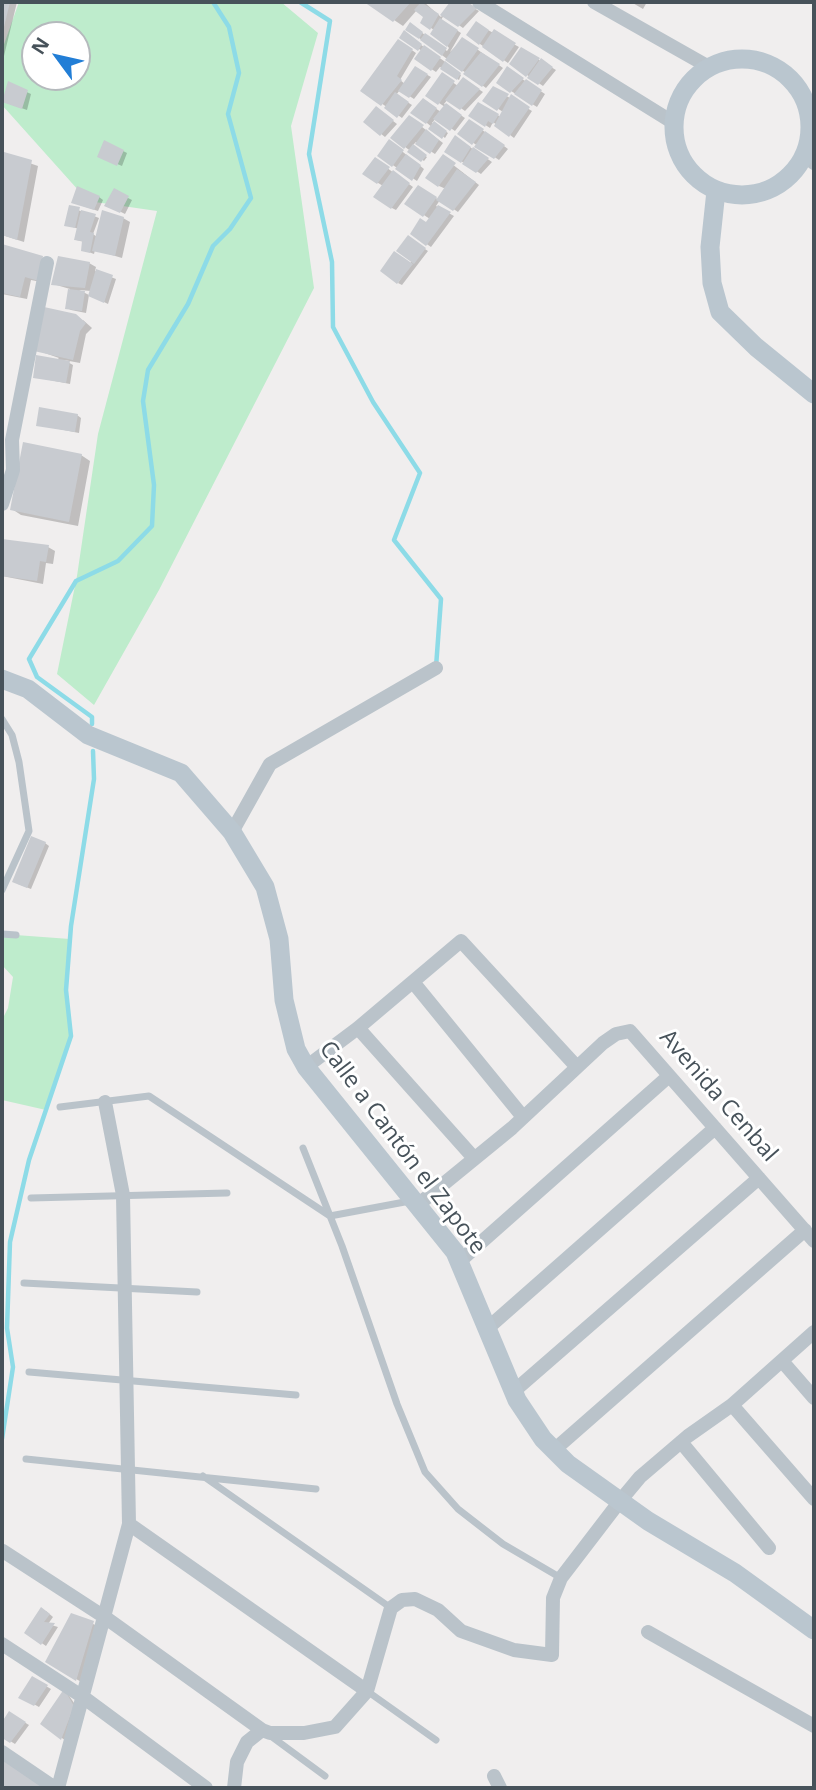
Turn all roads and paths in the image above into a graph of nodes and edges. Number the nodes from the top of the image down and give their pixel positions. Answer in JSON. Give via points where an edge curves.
{"nodes":[{"id":1,"x":479,"y":2,"type":"edge"},
{"id":2,"x":594,"y":2,"type":"edge"},
{"id":3,"x":709,"y":67,"type":"junction"},
{"id":4,"x":674,"y":123,"type":"junction"},
{"id":5,"x":809,"y":159,"type":"edge"},
{"id":6,"x":716,"y":191,"type":"junction"},
{"id":7,"x":47,"y":263,"type":"dead end"},
{"id":8,"x":814,"y":394,"type":"edge"},
{"id":9,"x":2,"y":504,"type":"edge"},
{"id":10,"x":436,"y":668,"type":"dead end"},
{"id":11,"x":2,"y":679,"type":"edge"},
{"id":12,"x":2,"y":719,"type":"edge"},
{"id":13,"x":232,"y":832,"type":"junction"},
{"id":14,"x":3,"y":886,"type":"edge"},
{"id":15,"x":2,"y":934,"type":"edge"},
{"id":16,"x":16,"y":935,"type":"dead end"},
{"id":17,"x":413,"y":982,"type":"junction"},
{"id":18,"x":358,"y":1028,"type":"junction"},
{"id":19,"x":576,"y":1066,"type":"junction"},
{"id":20,"x":306,"y":1067,"type":"junction"},
{"id":21,"x":669,"y":1076,"type":"junction"},
{"id":22,"x":105,"y":1102,"type":"junction"},
{"id":23,"x":60,"y":1107,"type":"dead end"},
{"id":24,"x":523,"y":1117,"type":"junction"},
{"id":25,"x":715,"y":1128,"type":"junction"},
{"id":26,"x":303,"y":1148,"type":"dead end"},
{"id":27,"x":473,"y":1157,"type":"junction"},
{"id":28,"x":759,"y":1178,"type":"junction"},
{"id":29,"x":227,"y":1193,"type":"dead end"},
{"id":30,"x":123,"y":1195,"type":"junction"},
{"id":31,"x":31,"y":1198,"type":"dead end"},
{"id":32,"x":417,"y":1202,"type":"junction"},
{"id":33,"x":330,"y":1216,"type":"junction"},
{"id":34,"x":809,"y":1235,"type":"edge"},
{"id":35,"x":460,"y":1261,"type":"junction"},
{"id":36,"x":24,"y":1283,"type":"dead end"},
{"id":37,"x":124,"y":1288,"type":"junction"},
{"id":38,"x":197,"y":1292,"type":"dead end"},
{"id":39,"x":489,"y":1327,"type":"junction"},
{"id":40,"x":814,"y":1332,"type":"edge"},
{"id":41,"x":782,"y":1361,"type":"junction"},
{"id":42,"x":29,"y":1372,"type":"dead end"},
{"id":43,"x":125,"y":1381,"type":"junction"},
{"id":44,"x":513,"y":1392,"type":"junction"},
{"id":45,"x":296,"y":1395,"type":"dead end"},
{"id":46,"x":814,"y":1398,"type":"edge"},
{"id":47,"x":732,"y":1405,"type":"junction"},
{"id":48,"x":681,"y":1443,"type":"junction"},
{"id":49,"x":554,"y":1450,"type":"junction"},
{"id":50,"x":26,"y":1459,"type":"dead end"},
{"id":51,"x":126,"y":1468,"type":"junction"},
{"id":52,"x":202,"y":1475,"type":"junction"},
{"id":53,"x":316,"y":1489,"type":"dead end"},
{"id":54,"x":814,"y":1499,"type":"edge"},
{"id":55,"x":620,"y":1501,"type":"junction"},
{"id":56,"x":129,"y":1524,"type":"junction"},
{"id":57,"x":769,"y":1548,"type":"dead end"},
{"id":58,"x":3,"y":1551,"type":"edge"},
{"id":59,"x":561,"y":1578,"type":"junction"},
{"id":60,"x":391,"y":1608,"type":"junction"},
{"id":61,"x":106,"y":1618,"type":"junction"},
{"id":62,"x":814,"y":1630,"type":"edge"},
{"id":63,"x":648,"y":1632,"type":"dead end"},
{"id":64,"x":2,"y":1644,"type":"edge"},
{"id":65,"x":367,"y":1691,"type":"junction"},
{"id":66,"x":83,"y":1697,"type":"junction"},
{"id":67,"x":814,"y":1726,"type":"edge"},
{"id":68,"x":262,"y":1730,"type":"junction"},
{"id":69,"x":436,"y":1740,"type":"dead end"},
{"id":70,"x":2,"y":1752,"type":"edge"},
{"id":71,"x":325,"y":1776,"type":"dead end"},
{"id":72,"x":57,"y":1788,"type":"edge"},
{"id":73,"x":206,"y":1788,"type":"edge"},
{"id":74,"x":234,"y":1788,"type":"edge"}],
"edges":[{"from":1,"to":4,"type":"street"},
{"from":2,"to":3,"type":"street"},
{"from":3,"to":4,"type":"street","via":[[691,81],[679,100]]},
{"from":3,"to":5,"type":"street","via":[[738,59],[755,60],[786,75],[801,94],[809,117]]},
{"from":4,"to":6,"type":"street","via":[[680,158],[690,173]]},
{"from":5,"to":6,"type":"street","via":[[776,186],[757,194]]},
{"from":6,"to":8,"type":"street","via":[[711,271],[720,312]]},
{"from":7,"to":9,"type":"street","via":[[12,440],[13,470]]},
{"from":10,"to":13,"type":"street","via":[[270,764]]},
{"from":11,"to":13,"type":"street","name":"Calle a Cantón el Zapote","via":[[28,689],[88,736],[181,773]]},
{"from":12,"to":14,"type":"lane","via":[[19,762],[29,831]]},
{"from":13,"to":20,"type":"street","name":"Calle a Cantón el Zapote","via":[[265,887],[279,939],[284,1000],[296,1049]]},
{"from":15,"to":16,"type":"lane"},
{"from":17,"to":18,"type":"street"},
{"from":17,"to":19,"type":"street","via":[[461,941]]},
{"from":17,"to":24,"type":"street"},
{"from":18,"to":20,"type":"street"},
{"from":18,"to":27,"type":"street"},
{"from":19,"to":21,"type":"street","name":"Avenida Cenbal","via":[[616,1034],[630,1031]]},
{"from":19,"to":24,"type":"street","name":"Avenida Cenbal"},
{"from":20,"to":32,"type":"street","name":"Calle a Cantón el Zapote"},
{"from":21,"to":25,"type":"street","name":"Avenida Cenbal"},
{"from":21,"to":35,"type":"street"},
{"from":22,"to":23,"type":"lane"},
{"from":22,"to":30,"type":"street"},
{"from":22,"to":33,"type":"lane","via":[[149,1096]]},
{"from":24,"to":27,"type":"street","name":"Avenida Cenbal"},
{"from":25,"to":28,"type":"street","name":"Avenida Cenbal"},
{"from":25,"to":39,"type":"street"},
{"from":26,"to":33,"type":"lane"},
{"from":27,"to":32,"type":"street","name":"Avenida Cenbal"},
{"from":28,"to":34,"type":"street","name":"Avenida Cenbal"},
{"from":28,"to":44,"type":"street"},
{"from":29,"to":30,"type":"lane"},
{"from":30,"to":31,"type":"lane"},
{"from":30,"to":37,"type":"street"},
{"from":32,"to":33,"type":"lane"},
{"from":32,"to":35,"type":"street","name":"Calle a Cantón el Zapote"},
{"from":33,"to":59,"type":"lane","via":[[425,1472],[458,1509],[503,1544]]},
{"from":34,"to":49,"type":"street"},
{"from":35,"to":39,"type":"street","name":"Calle a Cantón el Zapote"},
{"from":36,"to":37,"type":"lane"},
{"from":37,"to":38,"type":"lane"},
{"from":37,"to":43,"type":"street"},
{"from":39,"to":44,"type":"street","name":"Calle a Cantón el Zapote"},
{"from":40,"to":41,"type":"street"},
{"from":41,"to":46,"type":"street"},
{"from":41,"to":47,"type":"street"},
{"from":42,"to":43,"type":"lane"},
{"from":43,"to":45,"type":"lane"},
{"from":43,"to":51,"type":"street"},
{"from":44,"to":49,"type":"street","name":"Calle a Cantón el Zapote"},
{"from":47,"to":48,"type":"street"},
{"from":47,"to":54,"type":"street"},
{"from":48,"to":55,"type":"street","via":[[640,1477]]},
{"from":48,"to":57,"type":"street"},
{"from":49,"to":55,"type":"street","name":"Calle a Cantón el Zapote"},
{"from":50,"to":51,"type":"lane"},
{"from":51,"to":52,"type":"lane"},
{"from":51,"to":56,"type":"street"},
{"from":52,"to":53,"type":"lane"},
{"from":52,"to":60,"type":"lane"},
{"from":55,"to":59,"type":"street"},
{"from":55,"to":62,"type":"street","name":"Calle a Cantón el Zapote","via":[[735,1573]]},
{"from":56,"to":61,"type":"street"},
{"from":56,"to":65,"type":"street"},
{"from":58,"to":61,"type":"street"},
{"from":59,"to":60,"type":"street","via":[[553,1598],[552,1655],[514,1650],[461,1631],[438,1610],[415,1600],[402,1600]]},
{"from":60,"to":65,"type":"street"},
{"from":61,"to":66,"type":"street"},
{"from":61,"to":68,"type":"street"},
{"from":63,"to":67,"type":"street"},
{"from":64,"to":66,"type":"street"},
{"from":65,"to":68,"type":"street","via":[[335,1727],[304,1733]]},
{"from":65,"to":69,"type":"lane"},
{"from":66,"to":72,"type":"street"},
{"from":66,"to":73,"type":"street"},
{"from":68,"to":71,"type":"lane"},
{"from":68,"to":74,"type":"street","via":[[247,1742],[237,1762]]},
{"from":70,"to":72,"type":"street"}]}
